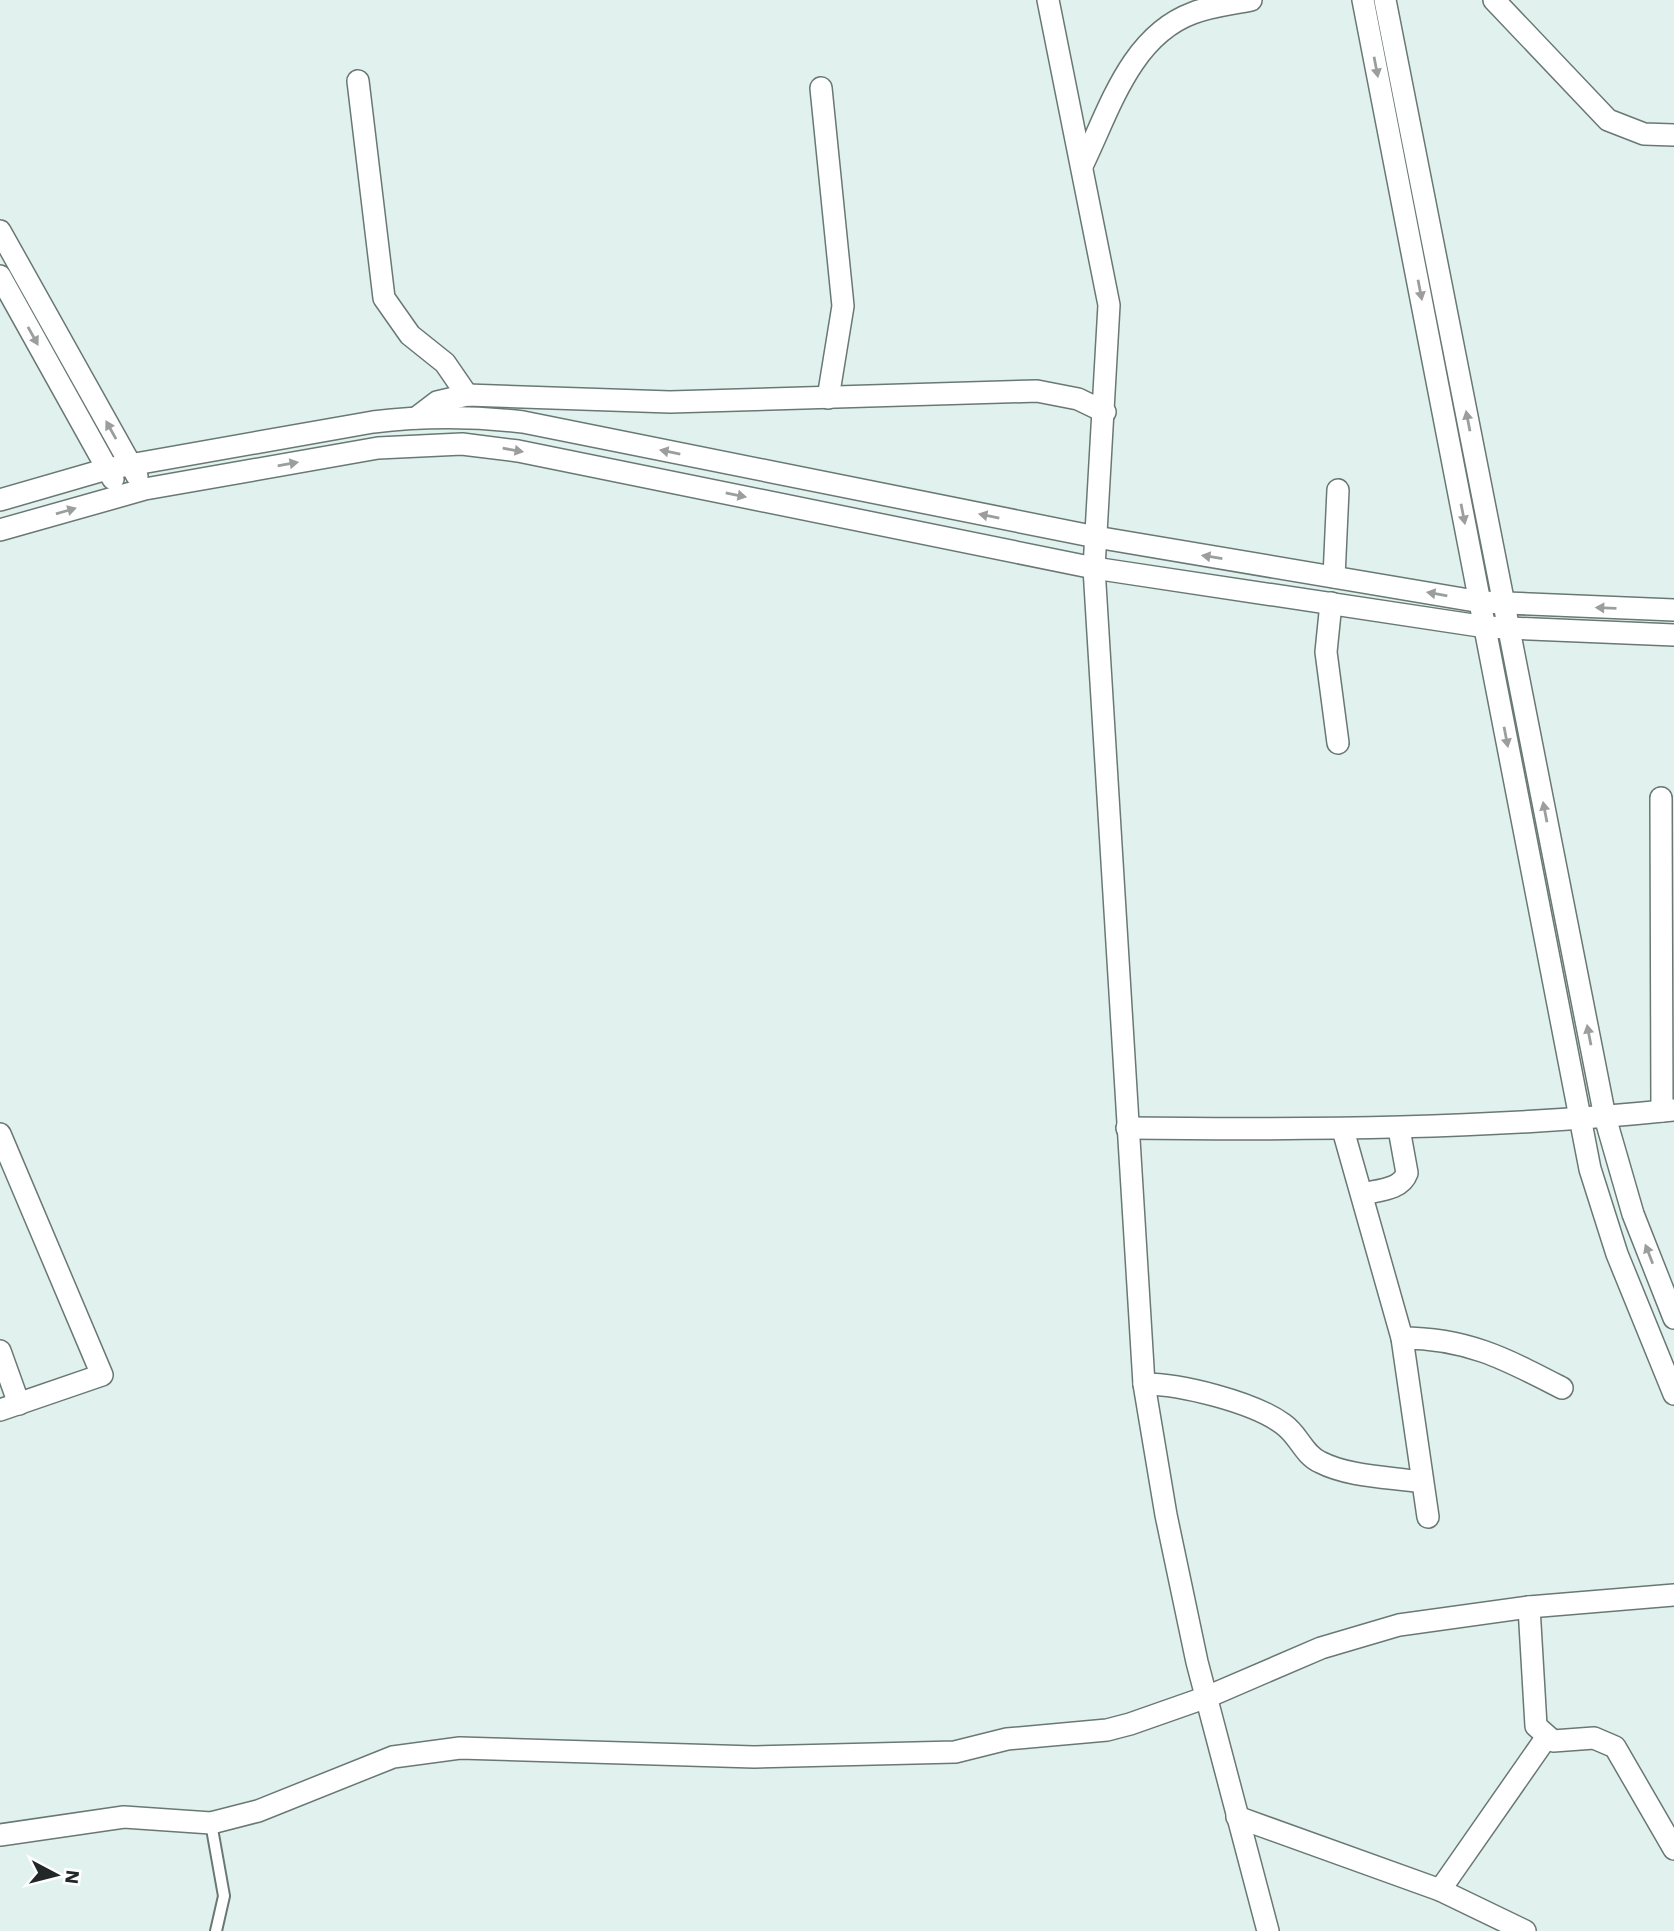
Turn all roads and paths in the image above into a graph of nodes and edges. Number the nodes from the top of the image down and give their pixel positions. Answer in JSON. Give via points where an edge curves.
{"nodes":[{"id":1,"x":1048,"y":0,"type":"edge"},
{"id":2,"x":1251,"y":0,"type":"edge"},
{"id":3,"x":1363,"y":0,"type":"edge"},
{"id":4,"x":1385,"y":0,"type":"edge"},
{"id":5,"x":1494,"y":0,"type":"edge"},
{"id":6,"x":358,"y":81,"type":"dead end"},
{"id":7,"x":821,"y":88,"type":"dead end"},
{"id":8,"x":1674,"y":135,"type":"edge"},
{"id":9,"x":1082,"y":166,"type":"junction"},
{"id":10,"x":0,"y":231,"type":"edge"},
{"id":11,"x":0,"y":276,"type":"edge"},
{"id":12,"x":467,"y":395,"type":"junction"},
{"id":13,"x":828,"y":398,"type":"junction"},
{"id":14,"x":1105,"y":412,"type":"junction"},
{"id":15,"x":416,"y":418,"type":"junction"},
{"id":16,"x":130,"y":465,"type":"junction"},
{"id":17,"x":107,"y":469,"type":"junction"},
{"id":18,"x":145,"y":489,"type":"junction"},
{"id":19,"x":1338,"y":490,"type":"dead end"},
{"id":20,"x":122,"y":495,"type":"junction"},
{"id":21,"x":0,"y":500,"type":"edge"},
{"id":22,"x":0,"y":530,"type":"edge"},
{"id":23,"x":1096,"y":537,"type":"junction"},
{"id":24,"x":1094,"y":568,"type":"junction"},
{"id":25,"x":1334,"y":577,"type":"junction"},
{"id":26,"x":1481,"y":602,"type":"junction"},
{"id":27,"x":1331,"y":603,"type":"junction"},
{"id":28,"x":1504,"y":604,"type":"junction"},
{"id":29,"x":1674,"y":610,"type":"edge"},
{"id":30,"x":1486,"y":627,"type":"junction"},
{"id":31,"x":1509,"y":629,"type":"junction"},
{"id":32,"x":1674,"y":635,"type":"edge"},
{"id":33,"x":1338,"y":743,"type":"dead end"},
{"id":34,"x":1661,"y":798,"type":"dead end"},
{"id":35,"x":1668,"y":1111,"type":"edge"},
{"id":36,"x":1605,"y":1117,"type":"junction"},
{"id":37,"x":1579,"y":1118,"type":"junction"},
{"id":38,"x":1127,"y":1128,"type":"junction"},
{"id":39,"x":1399,"y":1129,"type":"junction"},
{"id":40,"x":1343,"y":1130,"type":"junction"},
{"id":41,"x":0,"y":1134,"type":"edge"},
{"id":42,"x":1362,"y":1194,"type":"junction"},
{"id":43,"x":1674,"y":1318,"type":"edge"},
{"id":44,"x":1402,"y":1338,"type":"junction"},
{"id":45,"x":0,"y":1351,"type":"edge"},
{"id":46,"x":1144,"y":1384,"type":"junction"},
{"id":47,"x":1562,"y":1388,"type":"dead end"},
{"id":48,"x":1674,"y":1394,"type":"edge"},
{"id":49,"x":10,"y":1407,"type":"edge"},
{"id":50,"x":1421,"y":1482,"type":"junction"},
{"id":51,"x":1428,"y":1517,"type":"dead end"},
{"id":52,"x":1674,"y":1595,"type":"edge"},
{"id":53,"x":1529,"y":1607,"type":"junction"},
{"id":54,"x":1207,"y":1697,"type":"junction"},
{"id":55,"x":1546,"y":1738,"type":"junction"},
{"id":56,"x":1237,"y":1817,"type":"junction"},
{"id":57,"x":211,"y":1823,"type":"junction"},
{"id":58,"x":0,"y":1835,"type":"edge"},
{"id":59,"x":1674,"y":1849,"type":"edge"},
{"id":60,"x":1440,"y":1890,"type":"junction"},
{"id":61,"x":216,"y":1931,"type":"edge"},
{"id":62,"x":1268,"y":1931,"type":"edge"},
{"id":63,"x":1525,"y":1931,"type":"edge"}],
"edges":[{"from":1,"to":9,"type":"street"},
{"from":2,"to":9,"type":"street","via":[[1193,13],[1166,27],[1144,47],[1127,72]]},
{"from":3,"to":26,"type":"street","one_way":true},
{"from":28,"to":4,"type":"street","one_way":true},
{"from":5,"to":8,"type":"street","via":[[1608,120],[1644,134]]},
{"from":6,"to":12,"type":"street","via":[[384,298],[410,335],[445,363]]},
{"from":7,"to":13,"type":"street","via":[[843,306]]},
{"from":9,"to":14,"type":"street","via":[[1109,305]]},
{"from":16,"to":10,"type":"street","one_way":true},
{"from":11,"to":17,"type":"street","one_way":true},
{"from":12,"to":13,"type":"street","via":[[616,402]]},
{"from":12,"to":15,"type":"street","via":[[437,402]]},
{"from":13,"to":14,"type":"street","via":[[1037,391]]},
{"from":14,"to":23,"type":"street"},
{"from":15,"to":16,"type":"street"},
{"from":23,"to":15,"type":"street","one_way":true,"via":[[523,422]]},
{"from":16,"to":17,"type":"street"},
{"from":16,"to":18,"type":"street"},
{"from":17,"to":20,"type":"street"},
{"from":17,"to":21,"type":"street"},
{"from":18,"to":20,"type":"street"},
{"from":18,"to":24,"type":"street","one_way":true,"via":[[378,448],[462,444],[532,453]]},
{"from":19,"to":25,"type":"street"},
{"from":22,"to":20,"type":"street","one_way":true},
{"from":23,"to":24,"type":"street"},
{"from":25,"to":23,"type":"street","one_way":true},
{"from":24,"to":27,"type":"street"},
{"from":24,"to":38,"type":"street"},
{"from":26,"to":25,"type":"street","one_way":true},
{"from":26,"to":28,"type":"street"},
{"from":26,"to":30,"type":"street"},
{"from":27,"to":30,"type":"street"},
{"from":27,"to":33,"type":"street","via":[[1326,667]]},
{"from":29,"to":28,"type":"street","one_way":true},
{"from":28,"to":31,"type":"street"},
{"from":30,"to":31,"type":"street"},
{"from":30,"to":37,"type":"street","one_way":true},
{"from":31,"to":32,"type":"street"},
{"from":36,"to":31,"type":"street","one_way":true},
{"from":34,"to":35,"type":"street"},
{"from":35,"to":36,"type":"street"},
{"from":36,"to":37,"type":"street"},
{"from":43,"to":36,"type":"street","one_way":true,"via":[[1633,1214]]},
{"from":37,"to":39,"type":"street"},
{"from":37,"to":48,"type":"street","via":[[1606,1223]]},
{"from":38,"to":40,"type":"street"},
{"from":38,"to":46,"type":"street"},
{"from":39,"to":40,"type":"street"},
{"from":39,"to":42,"type":"street","via":[[1405,1180]]},
{"from":40,"to":42,"type":"street"},
{"from":41,"to":49,"type":"street","via":[[102,1375]]},
{"from":42,"to":44,"type":"street"},
{"from":44,"to":47,"type":"street","via":[[1466,1344]]},
{"from":44,"to":50,"type":"street"},
{"from":45,"to":49,"type":"street"},
{"from":46,"to":50,"type":"street","via":[[1192,1389],[1266,1415],[1283,1424],[1305,1452],[1324,1464]]},
{"from":46,"to":54,"type":"street","via":[[1166,1515]]},
{"from":50,"to":51,"type":"street"},
{"from":52,"to":53,"type":"street"},
{"from":53,"to":54,"type":"street","via":[[1399,1625],[1348,1639]]},
{"from":53,"to":55,"type":"street","via":[[1534,1719]]},
{"from":54,"to":56,"type":"street"},
{"from":54,"to":57,"type":"street","via":[[1107,1730],[1007,1740],[934,1754],[754,1757],[460,1748],[432,1751],[393,1758],[258,1811]]},
{"from":55,"to":59,"type":"street","via":[[1560,1742],[1594,1738],[1615,1747]]},
{"from":55,"to":60,"type":"street"},
{"from":56,"to":60,"type":"street"},
{"from":56,"to":62,"type":"street"},
{"from":57,"to":58,"type":"street","via":[[124,1816]]},
{"from":57,"to":61,"type":"lane","via":[[224,1896]]},
{"from":60,"to":63,"type":"street"}]}
